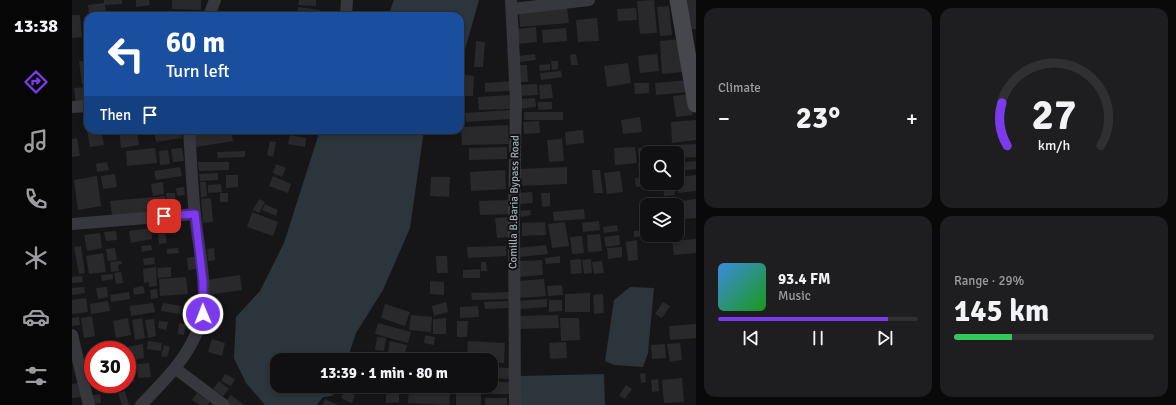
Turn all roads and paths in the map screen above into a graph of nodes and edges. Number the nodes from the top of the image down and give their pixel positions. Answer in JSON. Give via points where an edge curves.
{"nodes":[{"id":1,"x":215,"y":0,"type":"edge"},
{"id":2,"x":347,"y":0,"type":"edge"},
{"id":3,"x":589,"y":0,"type":"edge"},
{"id":4,"x":678,"y":0,"type":"edge"},
{"id":5,"x":512,"y":5,"type":"edge"},
{"id":6,"x":210,"y":12,"type":"edge"},
{"id":7,"x":346,"y":12,"type":"edge"},
{"id":8,"x":696,"y":101,"type":"edge"},
{"id":9,"x":84,"y":106,"type":"edge"},
{"id":10,"x":72,"y":107,"type":"edge"},
{"id":11,"x":189,"y":134,"type":"edge"},
{"id":12,"x":195,"y":214,"type":"junction"},
{"id":13,"x":72,"y":224,"type":"edge"},
{"id":14,"x":72,"y":336,"type":"edge"},
{"id":15,"x":176,"y":368,"type":"junction"},
{"id":16,"x":220,"y":402,"type":"edge"},
{"id":17,"x":89,"y":405,"type":"edge"},
{"id":18,"x":142,"y":405,"type":"edge"},
{"id":19,"x":515,"y":405,"type":"edge"}],
"edges":[{"from":1,"to":6,"type":"street"},
{"from":2,"to":7,"type":"street"},
{"from":3,"to":5,"type":"street"},
{"from":4,"to":8,"type":"main road"},
{"from":5,"to":19,"type":"street","name":"Comilla B.Baria Bypass Road","via":[[516,100]]},
{"from":9,"to":10,"type":"street"},
{"from":11,"to":12,"type":"street"},
{"from":12,"to":13,"type":"street"},
{"from":12,"to":15,"type":"street","via":[[203,282],[203,314],[192,343]]},
{"from":14,"to":17,"type":"street"},
{"from":15,"to":16,"type":"street"},
{"from":15,"to":18,"type":"street"}]}
